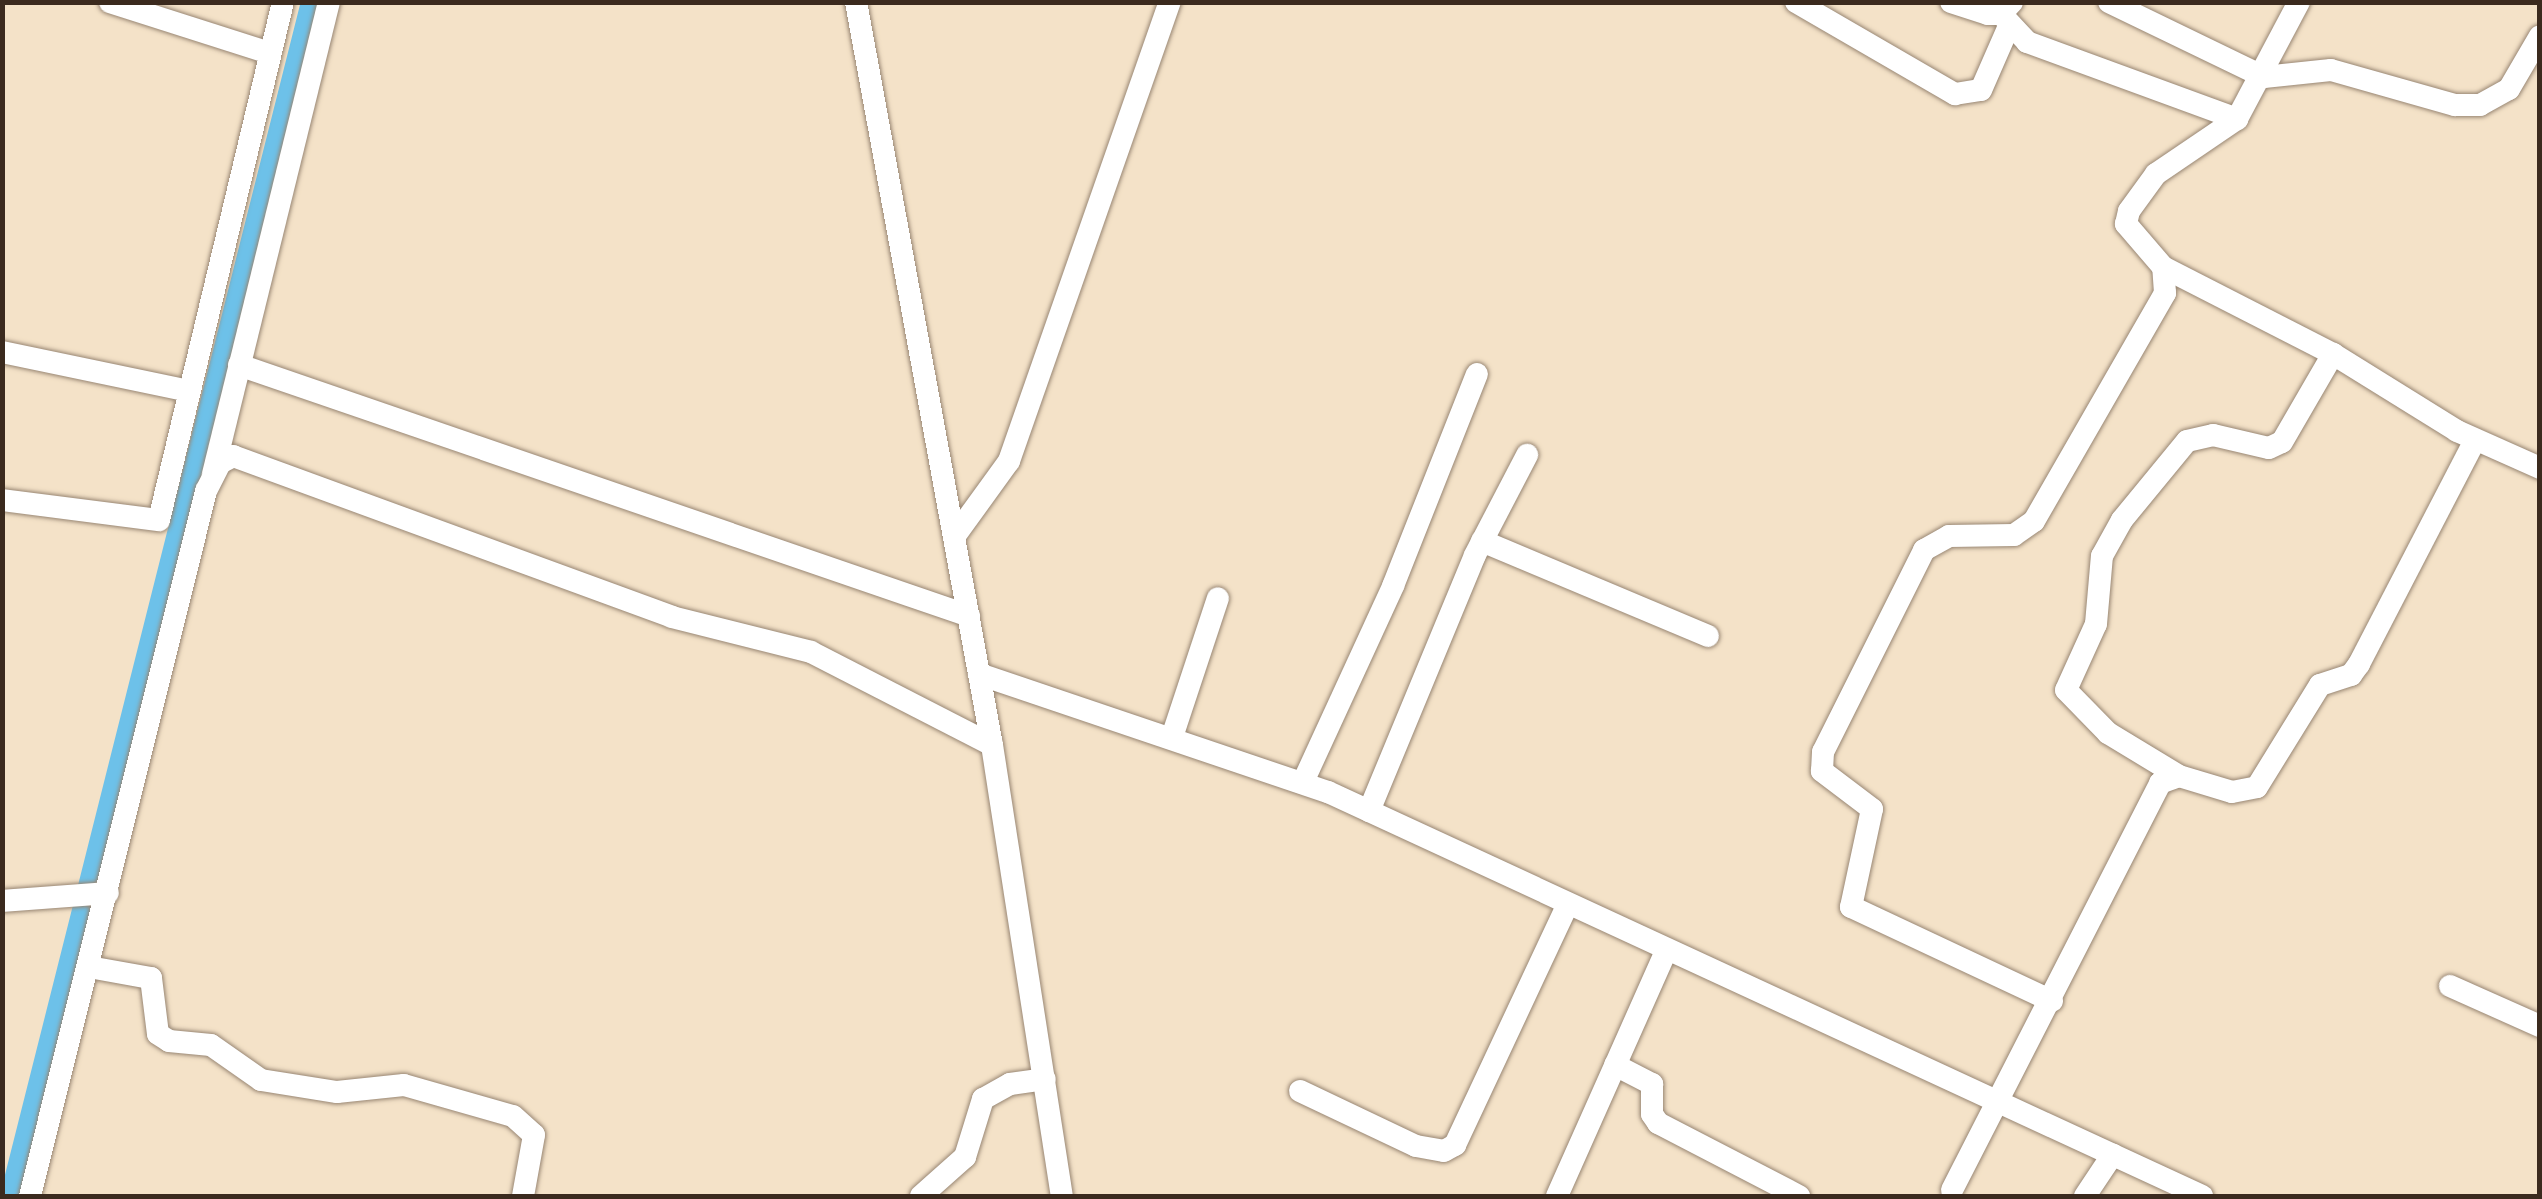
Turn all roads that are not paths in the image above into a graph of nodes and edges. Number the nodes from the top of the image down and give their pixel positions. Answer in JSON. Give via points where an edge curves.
{"nodes":[{"id":1,"x":110,"y":2,"type":"edge"},
{"id":2,"x":283,"y":2,"type":"edge"},
{"id":3,"x":329,"y":2,"type":"edge"},
{"id":4,"x":856,"y":2,"type":"edge"},
{"id":5,"x":1170,"y":2,"type":"edge"},
{"id":6,"x":1796,"y":2,"type":"edge"},
{"id":7,"x":1950,"y":2,"type":"edge"},
{"id":8,"x":2109,"y":2,"type":"edge"},
{"id":9,"x":2299,"y":2,"type":"edge"},
{"id":10,"x":2008,"y":14,"type":"edge"},
{"id":11,"x":2540,"y":36,"type":"edge"},
{"id":12,"x":270,"y":52,"type":"junction"},
{"id":13,"x":2264,"y":77,"type":"junction"},
{"id":14,"x":2238,"y":119,"type":"junction"},
{"id":15,"x":2163,"y":268,"type":"junction"},
{"id":16,"x":2,"y":352,"type":"edge"},
{"id":17,"x":2333,"y":354,"type":"junction"},
{"id":18,"x":239,"y":365,"type":"junction"},
{"id":19,"x":1476,"y":374,"type":"dead end"},
{"id":20,"x":188,"y":391,"type":"junction"},
{"id":21,"x":2475,"y":440,"type":"junction"},
{"id":22,"x":1527,"y":455,"type":"dead end"},
{"id":23,"x":2540,"y":468,"type":"edge"},
{"id":24,"x":212,"y":474,"type":"junction"},
{"id":25,"x":2,"y":500,"type":"edge"},
{"id":26,"x":160,"y":520,"type":"junction"},
{"id":27,"x":196,"y":529,"type":"junction"},
{"id":28,"x":954,"y":537,"type":"junction"},
{"id":29,"x":1482,"y":542,"type":"junction"},
{"id":30,"x":1218,"y":598,"type":"dead end"},
{"id":31,"x":968,"y":616,"type":"junction"},
{"id":32,"x":1708,"y":636,"type":"dead end"},
{"id":33,"x":979,"y":674,"type":"junction"},
{"id":34,"x":1172,"y":737,"type":"junction"},
{"id":35,"x":992,"y":745,"type":"junction"},
{"id":36,"x":2179,"y":776,"type":"junction"},
{"id":37,"x":1303,"y":782,"type":"junction"},
{"id":38,"x":1369,"y":811,"type":"junction"},
{"id":39,"x":98,"y":894,"type":"junction"},
{"id":40,"x":2,"y":901,"type":"edge"},
{"id":41,"x":1568,"y":904,"type":"junction"},
{"id":42,"x":1666,"y":949,"type":"junction"},
{"id":43,"x":89,"y":968,"type":"junction"},
{"id":44,"x":2450,"y":986,"type":"dead end"},
{"id":45,"x":2052,"y":1002,"type":"junction"},
{"id":46,"x":2540,"y":1026,"type":"edge"},
{"id":47,"x":1615,"y":1065,"type":"junction"},
{"id":48,"x":1045,"y":1079,"type":"junction"},
{"id":49,"x":1300,"y":1091,"type":"dead end"},
{"id":50,"x":1996,"y":1098,"type":"junction"},
{"id":51,"x":2113,"y":1154,"type":"junction"},
{"id":52,"x":1952,"y":1190,"type":"dead end"},
{"id":53,"x":30,"y":1196,"type":"edge"},
{"id":54,"x":523,"y":1196,"type":"edge"},
{"id":55,"x":921,"y":1196,"type":"edge"},
{"id":56,"x":1062,"y":1196,"type":"edge"},
{"id":57,"x":1557,"y":1196,"type":"edge"},
{"id":58,"x":1800,"y":1196,"type":"edge"},
{"id":59,"x":2085,"y":1196,"type":"edge"},
{"id":60,"x":2202,"y":1196,"type":"edge"}],
"edges":[{"from":1,"to":12,"type":"street"},
{"from":2,"to":12,"type":"street"},
{"from":3,"to":18,"type":"street"},
{"from":4,"to":28,"type":"street"},
{"from":5,"to":28,"type":"street","via":[[1010,460]]},
{"from":6,"to":10,"type":"street","via":[[1955,94],[1981,90]]},
{"from":7,"to":10,"type":"street"},
{"from":8,"to":13,"type":"street"},
{"from":9,"to":13,"type":"street"},
{"from":10,"to":14,"type":"street","via":[[2044,49]]},
{"from":11,"to":13,"type":"street","via":[[2510,89],[2480,105],[2438,102],[2332,70]]},
{"from":12,"to":20,"type":"street"},
{"from":13,"to":14,"type":"street"},
{"from":14,"to":15,"type":"street","via":[[2156,174],[2129,211],[2133,237]]},
{"from":15,"to":17,"type":"street"},
{"from":15,"to":45,"type":"street","via":[[2165,293],[2034,520],[2014,535],[1948,536],[1924,550],[1823,752],[1822,770],[1872,809],[1851,907]]},
{"from":16,"to":20,"type":"street"},
{"from":17,"to":21,"type":"street"},
{"from":17,"to":36,"type":"street","via":[[2282,442],[2270,448],[2212,435],[2187,441],[2122,520],[2102,556],[2096,624],[2066,690],[2108,733]]},
{"from":18,"to":24,"type":"street"},
{"from":18,"to":31,"type":"street"},
{"from":19,"to":37,"type":"street","via":[[1393,586]]},
{"from":20,"to":26,"type":"street"},
{"from":21,"to":23,"type":"street"},
{"from":21,"to":36,"type":"street","via":[[2359,664],[2351,675],[2320,686],[2257,787],[2232,792]]},
{"from":22,"to":29,"type":"street"},
{"from":24,"to":27,"type":"street"},
{"from":24,"to":35,"type":"street","via":[[234,456],[248,459],[657,611],[784,642]]},
{"from":25,"to":26,"type":"street"},
{"from":26,"to":27,"type":"street"},
{"from":27,"to":39,"type":"street"},
{"from":28,"to":31,"type":"street"},
{"from":29,"to":32,"type":"street"},
{"from":29,"to":38,"type":"street"},
{"from":30,"to":34,"type":"street"},
{"from":31,"to":33,"type":"street"},
{"from":33,"to":34,"type":"street"},
{"from":33,"to":35,"type":"street"},
{"from":34,"to":37,"type":"street"},
{"from":35,"to":48,"type":"street"},
{"from":36,"to":45,"type":"street","via":[[2160,783],[2152,797]]},
{"from":37,"to":38,"type":"street"},
{"from":38,"to":41,"type":"street"},
{"from":39,"to":40,"type":"street"},
{"from":39,"to":43,"type":"street"},
{"from":41,"to":42,"type":"street"},
{"from":41,"to":49,"type":"street","via":[[1455,1145],[1444,1151],[1416,1146]]},
{"from":42,"to":47,"type":"street"},
{"from":42,"to":50,"type":"street"},
{"from":43,"to":53,"type":"street"},
{"from":43,"to":54,"type":"street","via":[[151,978],[158,1034],[169,1042],[211,1045],[261,1080],[337,1092],[404,1085],[513,1116],[534,1135]]},
{"from":44,"to":46,"type":"street"},
{"from":45,"to":50,"type":"street"},
{"from":47,"to":57,"type":"street"},
{"from":47,"to":58,"type":"street","via":[[1652,1084],[1658,1124]]},
{"from":48,"to":55,"type":"street","via":[[1010,1084],[982,1099],[965,1157]]},
{"from":48,"to":56,"type":"street"},
{"from":50,"to":51,"type":"street"},
{"from":50,"to":52,"type":"street"},
{"from":51,"to":59,"type":"street"},
{"from":51,"to":60,"type":"street"}]}
